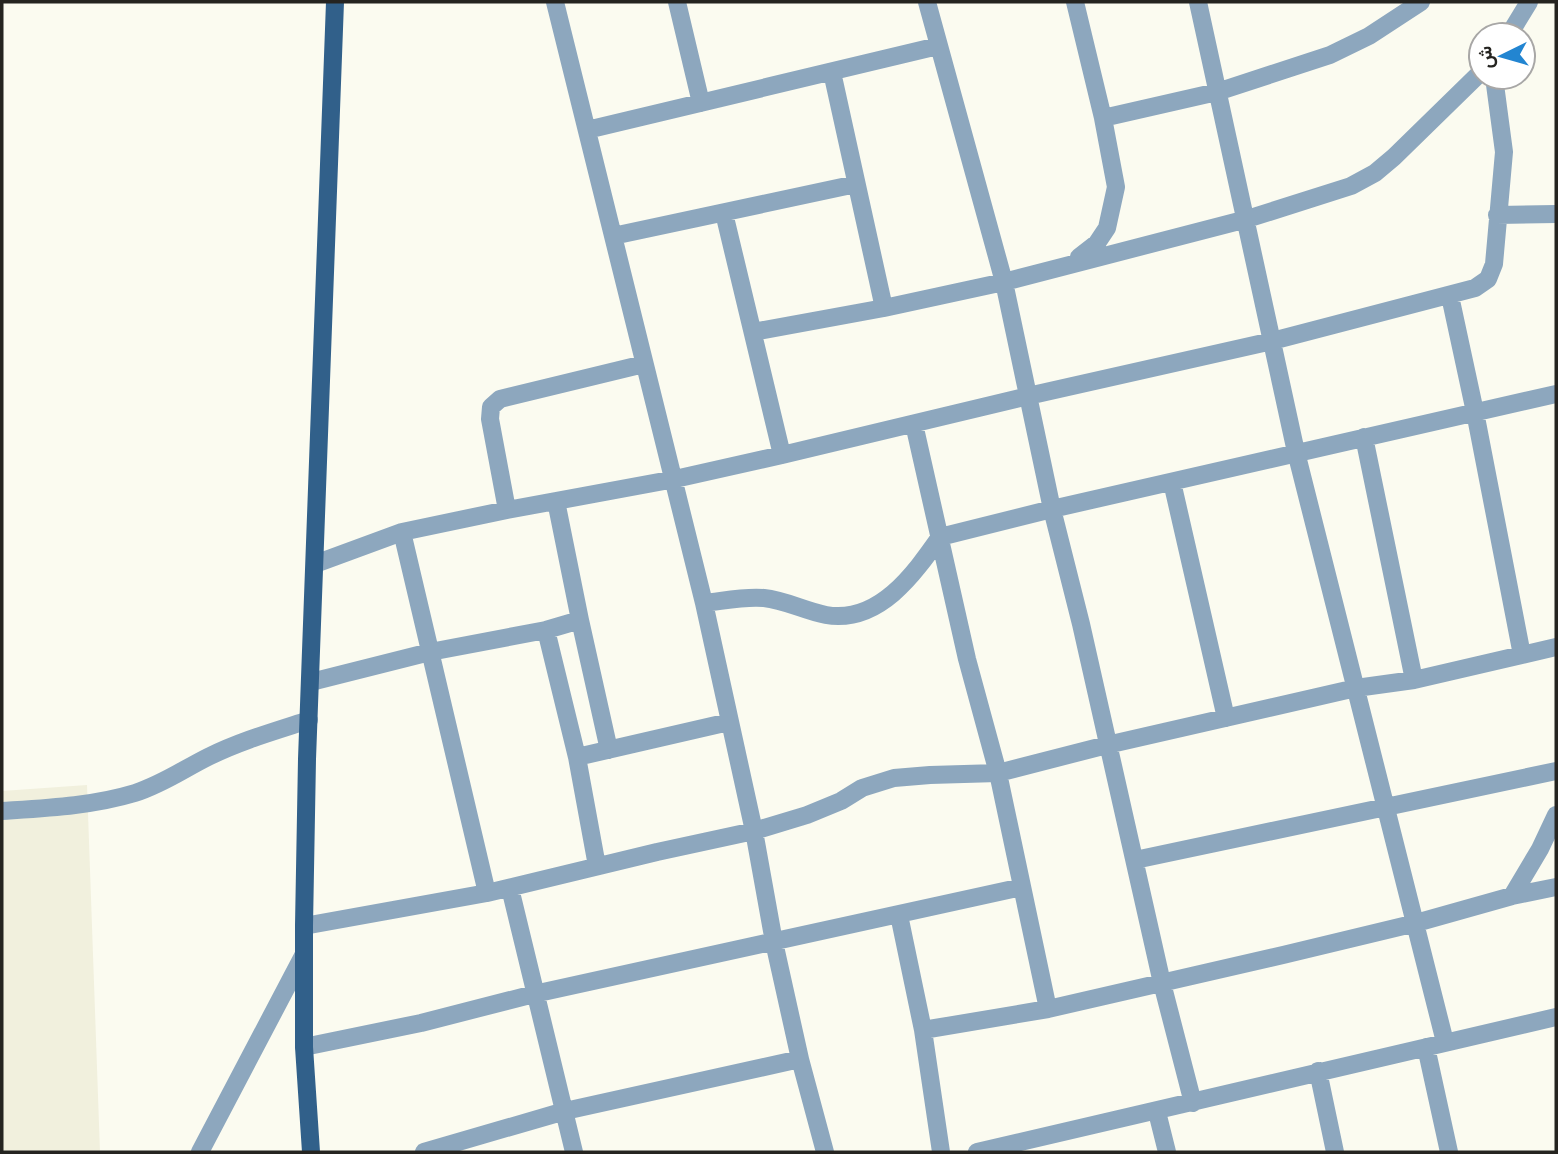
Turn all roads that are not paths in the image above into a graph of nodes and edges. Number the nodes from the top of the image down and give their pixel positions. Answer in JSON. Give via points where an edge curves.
{"nodes":[{"id":1,"x":335,"y":2,"type":"edge"},
{"id":2,"x":555,"y":2,"type":"edge"},
{"id":3,"x":677,"y":2,"type":"edge"},
{"id":4,"x":927,"y":2,"type":"edge"},
{"id":5,"x":1075,"y":2,"type":"edge"},
{"id":6,"x":1198,"y":2,"type":"edge"},
{"id":7,"x":1421,"y":2,"type":"edge"},
{"id":8,"x":1529,"y":2,"type":"edge"},
{"id":9,"x":1517,"y":21,"type":"edge"},
{"id":10,"x":938,"y":46,"type":"junction"},
{"id":11,"x":832,"y":72,"type":"junction"},
{"id":12,"x":1467,"y":85,"type":"edge"},
{"id":13,"x":1496,"y":91,"type":"edge"},
{"id":14,"x":1217,"y":92,"type":"junction"},
{"id":15,"x":701,"y":103,"type":"junction"},
{"id":16,"x":1103,"y":118,"type":"junction"},
{"id":17,"x":587,"y":130,"type":"junction"},
{"id":18,"x":856,"y":184,"type":"junction"},
{"id":19,"x":724,"y":214,"type":"junction"},
{"id":20,"x":1497,"y":215,"type":"junction"},
{"id":21,"x":1247,"y":219,"type":"junction"},
{"id":22,"x":1555,"y":220,"type":"edge"},
{"id":23,"x":612,"y":236,"type":"junction"},
{"id":24,"x":1073,"y":262,"type":"junction"},
{"id":25,"x":1004,"y":282,"type":"junction"},
{"id":26,"x":1450,"y":296,"type":"junction"},
{"id":27,"x":884,"y":308,"type":"junction"},
{"id":28,"x":753,"y":332,"type":"junction"},
{"id":29,"x":1272,"y":341,"type":"junction"},
{"id":30,"x":644,"y":364,"type":"junction"},
{"id":31,"x":1556,"y":394,"type":"edge"},
{"id":32,"x":1028,"y":396,"type":"junction"},
{"id":33,"x":1475,"y":412,"type":"junction"},
{"id":34,"x":914,"y":424,"type":"junction"},
{"id":35,"x":1364,"y":437,"type":"junction"},
{"id":36,"x":1296,"y":452,"type":"junction"},
{"id":37,"x":782,"y":455,"type":"junction"},
{"id":38,"x":675,"y":479,"type":"junction"},
{"id":39,"x":1172,"y":482,"type":"junction"},
{"id":40,"x":556,"y":501,"type":"junction"},
{"id":41,"x":1052,"y":509,"type":"junction"},
{"id":42,"x":507,"y":510,"type":"junction"},
{"id":43,"x":402,"y":532,"type":"junction"},
{"id":44,"x":940,"y":537,"type":"junction"},
{"id":45,"x":315,"y":564,"type":"junction"},
{"id":46,"x":704,"y":603,"type":"junction"},
{"id":47,"x":580,"y":620,"type":"junction"},
{"id":48,"x":546,"y":630,"type":"junction"},
{"id":49,"x":1556,"y":647,"type":"edge"},
{"id":50,"x":430,"y":652,"type":"junction"},
{"id":51,"x":1522,"y":655,"type":"junction"},
{"id":52,"x":1414,"y":680,"type":"junction"},
{"id":53,"x":312,"y":682,"type":"junction"},
{"id":54,"x":1356,"y":688,"type":"junction"},
{"id":55,"x":1226,"y":718,"type":"junction"},
{"id":56,"x":309,"y":720,"type":"junction"},
{"id":57,"x":729,"y":722,"type":"junction"},
{"id":58,"x":1107,"y":745,"type":"junction"},
{"id":59,"x":610,"y":750,"type":"junction"},
{"id":60,"x":577,"y":757,"type":"junction"},
{"id":61,"x":1556,"y":771,"type":"edge"},
{"id":62,"x":998,"y":773,"type":"junction"},
{"id":63,"x":1384,"y":808,"type":"junction"},
{"id":64,"x":2,"y":811,"type":"edge"},
{"id":65,"x":1556,"y":816,"type":"edge"},
{"id":66,"x":754,"y":831,"type":"junction"},
{"id":67,"x":1135,"y":860,"type":"junction"},
{"id":68,"x":597,"y":866,"type":"junction"},
{"id":69,"x":1022,"y":887,"type":"junction"},
{"id":70,"x":1556,"y":887,"type":"edge"},
{"id":71,"x":510,"y":888,"type":"junction"},
{"id":72,"x":487,"y":893,"type":"junction"},
{"id":73,"x":1512,"y":896,"type":"junction"},
{"id":74,"x":899,"y":915,"type":"junction"},
{"id":75,"x":1416,"y":923,"type":"junction"},
{"id":76,"x":304,"y":926,"type":"junction"},
{"id":77,"x":774,"y":942,"type":"junction"},
{"id":78,"x":303,"y":956,"type":"junction"},
{"id":79,"x":1162,"y":983,"type":"junction"},
{"id":80,"x":534,"y":995,"type":"junction"},
{"id":81,"x":1048,"y":1009,"type":"junction"},
{"id":82,"x":1556,"y":1017,"type":"edge"},
{"id":83,"x":923,"y":1030,"type":"junction"},
{"id":84,"x":1445,"y":1042,"type":"junction"},
{"id":85,"x":304,"y":1047,"type":"junction"},
{"id":86,"x":1426,"y":1047,"type":"junction"},
{"id":87,"x":800,"y":1059,"type":"junction"},
{"id":88,"x":1318,"y":1072,"type":"junction"},
{"id":89,"x":1193,"y":1104,"type":"junction"},
{"id":90,"x":565,"y":1111,"type":"junction"},
{"id":91,"x":1157,"y":1112,"type":"junction"},
{"id":92,"x":1040,"y":1145,"type":"edge"},
{"id":93,"x":200,"y":1152,"type":"edge"},
{"id":94,"x":311,"y":1152,"type":"edge"},
{"id":95,"x":424,"y":1152,"type":"edge"},
{"id":96,"x":573,"y":1152,"type":"edge"},
{"id":97,"x":825,"y":1152,"type":"edge"},
{"id":98,"x":942,"y":1152,"type":"edge"},
{"id":99,"x":977,"y":1152,"type":"edge"},
{"id":100,"x":1167,"y":1152,"type":"edge"},
{"id":101,"x":1335,"y":1152,"type":"edge"},
{"id":102,"x":1449,"y":1152,"type":"edge"}],
"edges":[{"from":1,"to":45,"type":"main road"},
{"from":2,"to":17,"type":"street"},
{"from":3,"to":15,"type":"street"},
{"from":4,"to":10,"type":"street"},
{"from":5,"to":16,"type":"street"},
{"from":6,"to":14,"type":"street"},
{"from":7,"to":14,"type":"street","via":[[1349,47]]},
{"from":8,"to":9,"type":"street"},
{"from":10,"to":11,"type":"street"},
{"from":10,"to":25,"type":"street"},
{"from":11,"to":15,"type":"street"},
{"from":11,"to":18,"type":"street"},
{"from":12,"to":21,"type":"street","via":[[1375,173],[1351,186]]},
{"from":13,"to":20,"type":"street","via":[[1504,152]]},
{"from":14,"to":16,"type":"street"},
{"from":14,"to":21,"type":"street"},
{"from":15,"to":17,"type":"street"},
{"from":16,"to":24,"type":"street","via":[[1116,187],[1113,209],[1097,243]]},
{"from":17,"to":23,"type":"street"},
{"from":18,"to":19,"type":"street"},
{"from":18,"to":27,"type":"street"},
{"from":19,"to":23,"type":"street"},
{"from":19,"to":28,"type":"street"},
{"from":20,"to":22,"type":"street"},
{"from":20,"to":26,"type":"street","via":[[1494,264],[1488,279]]},
{"from":21,"to":24,"type":"street"},
{"from":21,"to":29,"type":"street"},
{"from":23,"to":30,"type":"street"},
{"from":24,"to":25,"type":"street"},
{"from":25,"to":27,"type":"street"},
{"from":25,"to":32,"type":"street"},
{"from":26,"to":29,"type":"street"},
{"from":26,"to":33,"type":"street"},
{"from":27,"to":28,"type":"street"},
{"from":28,"to":37,"type":"street"},
{"from":29,"to":32,"type":"street"},
{"from":29,"to":36,"type":"street"},
{"from":30,"to":38,"type":"street"},
{"from":30,"to":42,"type":"street","via":[[500,399],[491,408]]},
{"from":31,"to":33,"type":"street"},
{"from":32,"to":34,"type":"street"},
{"from":32,"to":41,"type":"street"},
{"from":33,"to":35,"type":"street"},
{"from":33,"to":51,"type":"street"},
{"from":34,"to":37,"type":"street"},
{"from":34,"to":44,"type":"street"},
{"from":35,"to":36,"type":"street"},
{"from":35,"to":52,"type":"street"},
{"from":36,"to":39,"type":"street"},
{"from":36,"to":54,"type":"street"},
{"from":37,"to":38,"type":"street"},
{"from":38,"to":40,"type":"street"},
{"from":38,"to":46,"type":"street"},
{"from":39,"to":41,"type":"street"},
{"from":39,"to":55,"type":"street"},
{"from":40,"to":42,"type":"street"},
{"from":40,"to":47,"type":"street"},
{"from":41,"to":44,"type":"street"},
{"from":41,"to":58,"type":"street"},
{"from":42,"to":43,"type":"street"},
{"from":43,"to":45,"type":"street"},
{"from":43,"to":50,"type":"street"},
{"from":44,"to":46,"type":"street","via":[[898,590],[860,612],[826,615],[762,597]]},
{"from":44,"to":62,"type":"street"},
{"from":45,"to":53,"type":"main road"},
{"from":46,"to":57,"type":"street"},
{"from":47,"to":48,"type":"street"},
{"from":47,"to":59,"type":"street"},
{"from":48,"to":50,"type":"street"},
{"from":48,"to":60,"type":"street"},
{"from":49,"to":51,"type":"street"},
{"from":50,"to":53,"type":"street"},
{"from":50,"to":72,"type":"street"},
{"from":51,"to":52,"type":"street"},
{"from":52,"to":54,"type":"street"},
{"from":53,"to":56,"type":"main road"},
{"from":54,"to":55,"type":"street"},
{"from":54,"to":63,"type":"street"},
{"from":55,"to":58,"type":"street"},
{"from":56,"to":64,"type":"street","via":[[231,747],[166,782],[136,792],[102,802]]},
{"from":56,"to":76,"type":"main road"},
{"from":57,"to":59,"type":"street"},
{"from":57,"to":66,"type":"street"},
{"from":58,"to":62,"type":"street"},
{"from":58,"to":67,"type":"street"},
{"from":59,"to":60,"type":"street"},
{"from":60,"to":68,"type":"street"},
{"from":61,"to":63,"type":"street"},
{"from":62,"to":66,"type":"street","via":[[894,778],[807,815]]},
{"from":62,"to":69,"type":"street"},
{"from":63,"to":67,"type":"street"},
{"from":63,"to":75,"type":"street"},
{"from":65,"to":73,"type":"street"},
{"from":66,"to":68,"type":"street"},
{"from":66,"to":77,"type":"street"},
{"from":67,"to":79,"type":"street"},
{"from":68,"to":71,"type":"street"},
{"from":69,"to":74,"type":"street"},
{"from":69,"to":81,"type":"street"},
{"from":70,"to":73,"type":"street"},
{"from":71,"to":72,"type":"street"},
{"from":71,"to":80,"type":"street"},
{"from":72,"to":76,"type":"street"},
{"from":73,"to":75,"type":"street"},
{"from":74,"to":77,"type":"street"},
{"from":74,"to":83,"type":"street"},
{"from":75,"to":79,"type":"street"},
{"from":75,"to":84,"type":"street"},
{"from":76,"to":78,"type":"main road"},
{"from":77,"to":80,"type":"street"},
{"from":77,"to":87,"type":"street"},
{"from":78,"to":85,"type":"main road"},
{"from":78,"to":93,"type":"street"},
{"from":79,"to":81,"type":"street"},
{"from":79,"to":89,"type":"street"},
{"from":80,"to":85,"type":"street"},
{"from":80,"to":90,"type":"street"},
{"from":81,"to":83,"type":"street"},
{"from":82,"to":84,"type":"street"},
{"from":83,"to":98,"type":"street"},
{"from":84,"to":86,"type":"street"},
{"from":85,"to":94,"type":"main road"},
{"from":86,"to":88,"type":"street"},
{"from":86,"to":102,"type":"street"},
{"from":87,"to":90,"type":"street"},
{"from":87,"to":97,"type":"street"},
{"from":88,"to":89,"type":"street"},
{"from":88,"to":101,"type":"street"},
{"from":89,"to":91,"type":"street"},
{"from":90,"to":95,"type":"street"},
{"from":90,"to":96,"type":"street"},
{"from":91,"to":92,"type":"street"},
{"from":91,"to":100,"type":"street"},
{"from":92,"to":99,"type":"street"}]}
